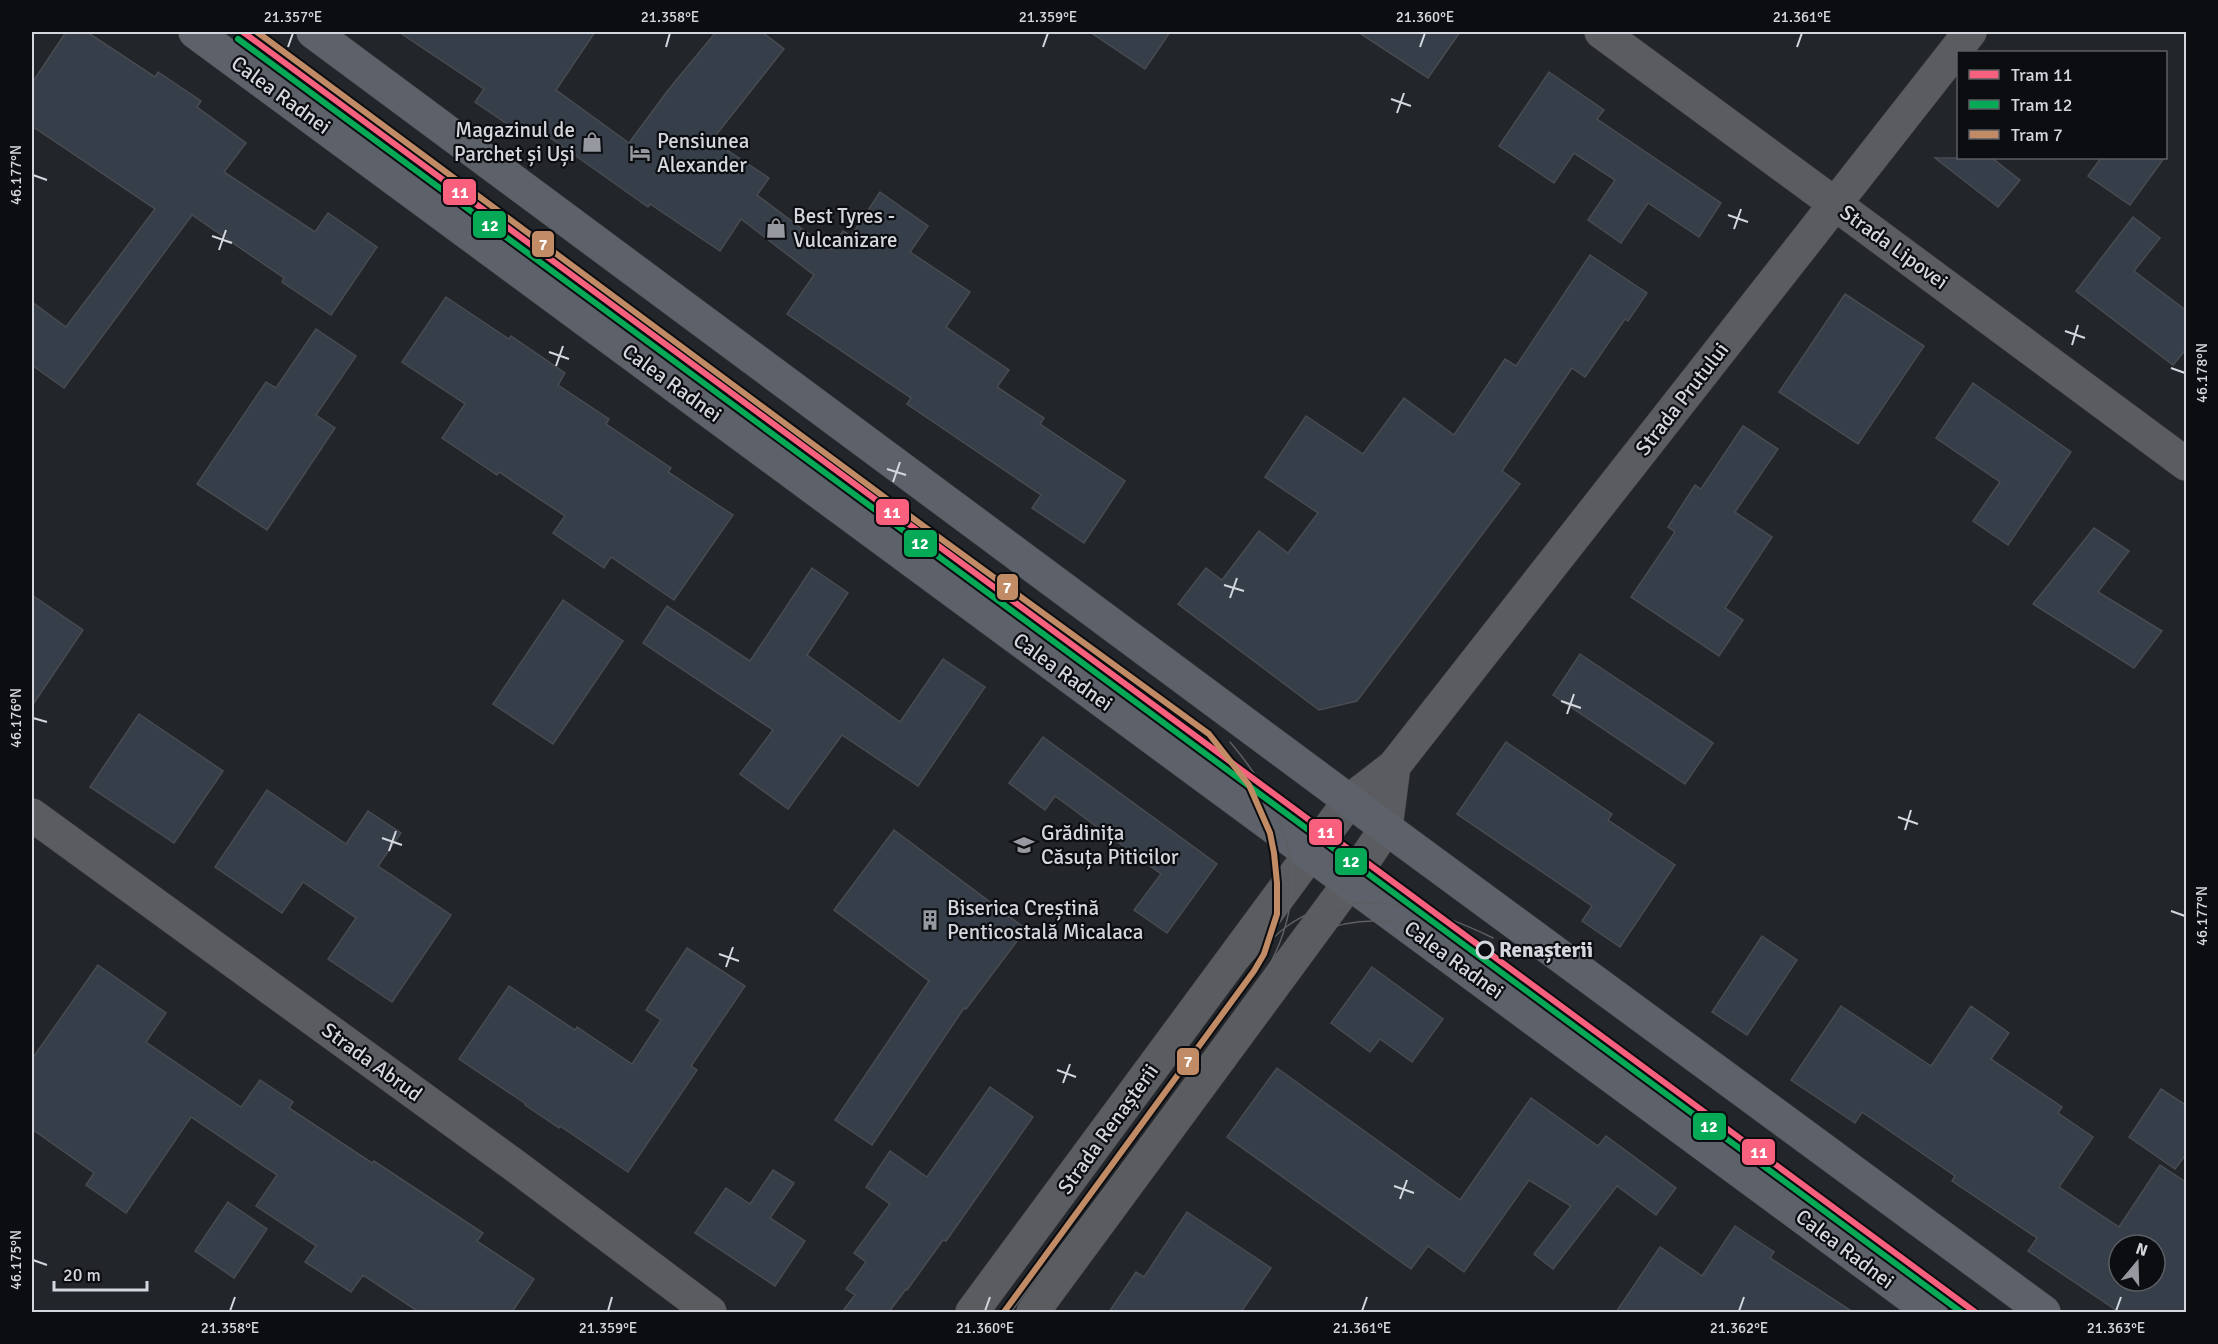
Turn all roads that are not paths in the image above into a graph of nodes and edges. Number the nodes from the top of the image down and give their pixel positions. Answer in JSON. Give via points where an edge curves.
{"nodes":[{"id":1,"x":195,"y":32,"type":"edge"},
{"id":2,"x":313,"y":32,"type":"edge"},
{"id":3,"x":1601,"y":32,"type":"edge"},
{"id":4,"x":1970,"y":32,"type":"edge"},
{"id":5,"x":1835,"y":204,"type":"junction"},
{"id":6,"x":2187,"y":464,"type":"edge"},
{"id":7,"x":1394,"y":766,"type":"junction"},
{"id":8,"x":1350,"y":800,"type":"junction"},
{"id":9,"x":32,"y":815,"type":"edge"},
{"id":10,"x":1386,"y":828,"type":"junction"},
{"id":11,"x":1310,"y":854,"type":"junction"},
{"id":12,"x":1349,"y":883,"type":"junction"},
{"id":13,"x":710,"y":1312,"type":"edge"},
{"id":14,"x":972,"y":1312,"type":"edge"},
{"id":15,"x":1033,"y":1312,"type":"edge"},
{"id":16,"x":1931,"y":1312,"type":"edge"},
{"id":17,"x":2044,"y":1312,"type":"edge"}],
"edges":[{"from":1,"to":11,"type":"main road","name":"Calea Radnei"},
{"from":2,"to":8,"type":"main road"},
{"from":3,"to":5,"type":"street","name":"Strada Lipovei"},
{"from":4,"to":5,"type":"street","name":"Strada Prutului"},
{"from":5,"to":6,"type":"street","name":"Strada Lipovei"},
{"from":5,"to":7,"type":"street","name":"Strada Prutului"},
{"from":7,"to":8,"type":"street","name":"Strada Prutului"},
{"from":7,"to":10,"type":"street"},
{"from":8,"to":10,"type":"main road"},
{"from":8,"to":11,"type":"street","name":"Strada Renașterii"},
{"from":9,"to":13,"type":"street","name":"Strada Abrud"},
{"from":10,"to":12,"type":"street"},
{"from":10,"to":17,"type":"main road"},
{"from":11,"to":12,"type":"main road","name":"Calea Radnei"},
{"from":11,"to":14,"type":"street","name":"Strada Renașterii"},
{"from":12,"to":15,"type":"street"},
{"from":12,"to":16,"type":"main road","name":"Calea Radnei"}]}
